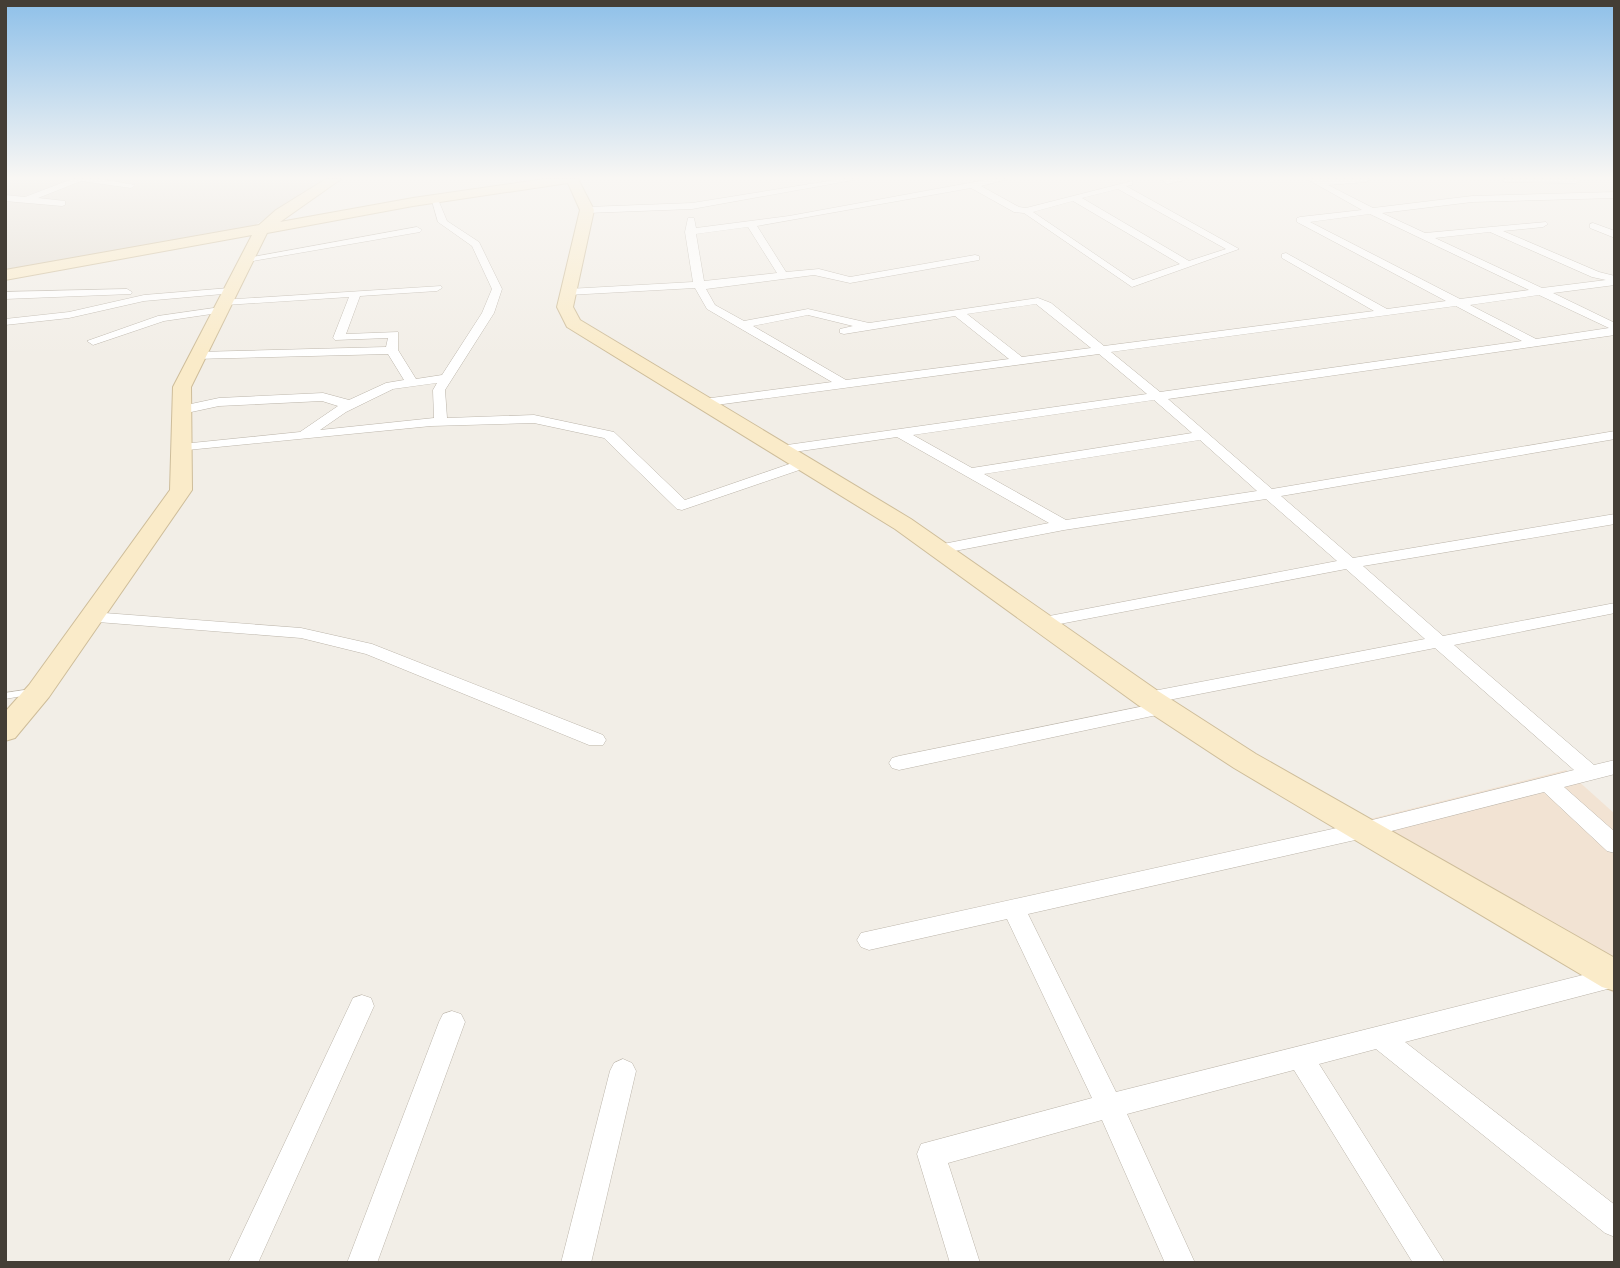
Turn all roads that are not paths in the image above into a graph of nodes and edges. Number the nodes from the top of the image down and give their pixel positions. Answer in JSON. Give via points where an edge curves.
{"nodes":[{"id":1,"x":219,"y":238,"type":"edge"},
{"id":2,"x":257,"y":238,"type":"edge"},
{"id":3,"x":373,"y":238,"type":"edge"},
{"id":4,"x":467,"y":238,"type":"edge"},
{"id":5,"x":580,"y":238,"type":"edge"},
{"id":6,"x":691,"y":238,"type":"edge"},
{"id":7,"x":760,"y":238,"type":"edge"},
{"id":8,"x":1065,"y":238,"type":"edge"},
{"id":9,"x":1142,"y":238,"type":"edge"},
{"id":10,"x":1215,"y":238,"type":"edge"},
{"id":11,"x":1335,"y":238,"type":"edge"},
{"id":12,"x":1429,"y":238,"type":"edge"},
{"id":13,"x":1512,"y":238,"type":"edge"},
{"id":14,"x":1286,"y":256,"type":"dead end"},
{"id":15,"x":975,"y":258,"type":"dead end"},
{"id":16,"x":247,"y":259,"type":"junction"},
{"id":17,"x":1188,"y":265,"type":"junction"},
{"id":18,"x":6,"y":275,"type":"edge"},
{"id":19,"x":783,"y":275,"type":"junction"},
{"id":20,"x":1615,"y":280,"type":"edge"},
{"id":21,"x":701,"y":285,"type":"junction"},
{"id":22,"x":5,"y":286,"type":"edge"},
{"id":23,"x":438,"y":288,"type":"dead end"},
{"id":24,"x":1543,"y":291,"type":"junction"},
{"id":25,"x":568,"y":292,"type":"junction"},
{"id":26,"x":356,"y":293,"type":"junction"},
{"id":27,"x":5,"y":295,"type":"edge"},
{"id":28,"x":134,"y":300,"type":"junction"},
{"id":29,"x":225,"y":301,"type":"junction"},
{"id":30,"x":1457,"y":302,"type":"junction"},
{"id":31,"x":957,"y":312,"type":"junction"},
{"id":32,"x":1385,"y":312,"type":"junction"},
{"id":33,"x":5,"y":322,"type":"edge"},
{"id":34,"x":741,"y":325,"type":"junction"},
{"id":35,"x":869,"y":327,"type":"junction"},
{"id":36,"x":1615,"y":329,"type":"edge"},
{"id":37,"x":844,"y":331,"type":"dead end"},
{"id":38,"x":93,"y":341,"type":"dead end"},
{"id":39,"x":1533,"y":342,"type":"junction"},
{"id":40,"x":1100,"y":349,"type":"junction"},
{"id":41,"x":392,"y":351,"type":"junction"},
{"id":42,"x":198,"y":356,"type":"junction"},
{"id":43,"x":1018,"y":360,"type":"junction"},
{"id":44,"x":447,"y":378,"type":"junction"},
{"id":45,"x":841,"y":382,"type":"junction"},
{"id":46,"x":412,"y":383,"type":"junction"},
{"id":47,"x":1157,"y":396,"type":"junction"},
{"id":48,"x":701,"y":403,"type":"junction"},
{"id":49,"x":350,"y":405,"type":"junction"},
{"id":50,"x":182,"y":410,"type":"junction"},
{"id":51,"x":441,"y":422,"type":"junction"},
{"id":52,"x":899,"y":433,"type":"junction"},
{"id":53,"x":303,"y":435,"type":"junction"},
{"id":54,"x":1615,"y":435,"type":"edge"},
{"id":55,"x":1201,"y":436,"type":"junction"},
{"id":56,"x":181,"y":448,"type":"junction"},
{"id":57,"x":780,"y":450,"type":"junction"},
{"id":58,"x":803,"y":464,"type":"junction"},
{"id":59,"x":971,"y":472,"type":"junction"},
{"id":60,"x":1267,"y":494,"type":"junction"},
{"id":61,"x":1615,"y":519,"type":"edge"},
{"id":62,"x":1063,"y":525,"type":"junction"},
{"id":63,"x":939,"y":549,"type":"junction"},
{"id":64,"x":1348,"y":564,"type":"junction"},
{"id":65,"x":1615,"y":608,"type":"edge"},
{"id":66,"x":91,"y":617,"type":"junction"},
{"id":67,"x":1044,"y":622,"type":"junction"},
{"id":68,"x":1438,"y":641,"type":"junction"},
{"id":69,"x":38,"y":691,"type":"junction"},
{"id":70,"x":5,"y":696,"type":"edge"},
{"id":71,"x":1156,"y":703,"type":"junction"},
{"id":72,"x":5,"y":731,"type":"edge"},
{"id":73,"x":596,"y":740,"type":"dead end"},
{"id":74,"x":899,"y":763,"type":"dead end"},
{"id":75,"x":1615,"y":767,"type":"edge"},
{"id":76,"x":1590,"y":773,"type":"junction"},
{"id":77,"x":1547,"y":783,"type":"junction"},
{"id":78,"x":1364,"y":830,"type":"junction"},
{"id":79,"x":1615,"y":845,"type":"edge"},
{"id":80,"x":1013,"y":907,"type":"junction"},
{"id":81,"x":869,"y":940,"type":"dead end"},
{"id":82,"x":1615,"y":977,"type":"edge"},
{"id":83,"x":362,"y":1006,"type":"dead end"},
{"id":84,"x":452,"y":1022,"type":"dead end"},
{"id":85,"x":1381,"y":1038,"type":"junction"},
{"id":86,"x":1301,"y":1058,"type":"junction"},
{"id":87,"x":623,"y":1071,"type":"dead end"},
{"id":88,"x":1109,"y":1104,"type":"junction"},
{"id":89,"x":1615,"y":1223,"type":"edge"},
{"id":90,"x":243,"y":1263,"type":"edge"},
{"id":91,"x":362,"y":1263,"type":"edge"},
{"id":92,"x":576,"y":1263,"type":"edge"},
{"id":93,"x":965,"y":1263,"type":"edge"},
{"id":94,"x":1180,"y":1263,"type":"edge"},
{"id":95,"x":1430,"y":1263,"type":"edge"}],
"edges":[{"from":1,"to":18,"type":"street"},
{"from":2,"to":16,"type":"street"},
{"from":3,"to":16,"type":"street"},
{"from":4,"to":44,"type":"street","via":[[476,244],[497,289],[488,313]]},
{"from":5,"to":25,"type":"street"},
{"from":6,"to":21,"type":"street"},
{"from":7,"to":19,"type":"street"},
{"from":8,"to":17,"type":"street","via":[[1132,284]]},
{"from":9,"to":17,"type":"street"},
{"from":10,"to":17,"type":"street","via":[[1234,249]]},
{"from":11,"to":30,"type":"street"},
{"from":12,"to":24,"type":"street"},
{"from":13,"to":20,"type":"street"},
{"from":14,"to":32,"type":"street"},
{"from":15,"to":19,"type":"street","via":[[850,280],[821,272]]},
{"from":16,"to":29,"type":"street"},
{"from":18,"to":22,"type":"street"},
{"from":19,"to":21,"type":"street"},
{"from":20,"to":24,"type":"street"},
{"from":21,"to":25,"type":"street"},
{"from":21,"to":34,"type":"street","via":[[702,297],[711,307]]},
{"from":23,"to":26,"type":"street"},
{"from":24,"to":30,"type":"street"},
{"from":24,"to":36,"type":"street"},
{"from":25,"to":48,"type":"street","via":[[565,307],[573,323]]},
{"from":26,"to":29,"type":"street"},
{"from":26,"to":41,"type":"street","via":[[339,338],[394,334]]},
{"from":27,"to":28,"type":"street","via":[[129,292]]},
{"from":28,"to":29,"type":"street"},
{"from":28,"to":33,"type":"street"},
{"from":29,"to":38,"type":"street"},
{"from":29,"to":42,"type":"street"},
{"from":30,"to":32,"type":"street"},
{"from":30,"to":39,"type":"street"},
{"from":31,"to":35,"type":"street"},
{"from":31,"to":40,"type":"street","via":[[1038,301]]},
{"from":31,"to":43,"type":"street"},
{"from":32,"to":40,"type":"street"},
{"from":34,"to":35,"type":"street","via":[[808,312]]},
{"from":34,"to":45,"type":"street"},
{"from":35,"to":37,"type":"street"},
{"from":36,"to":39,"type":"street"},
{"from":39,"to":47,"type":"street"},
{"from":40,"to":43,"type":"street"},
{"from":40,"to":47,"type":"street"},
{"from":41,"to":42,"type":"street"},
{"from":41,"to":46,"type":"street"},
{"from":42,"to":50,"type":"street","via":[[182,387]]},
{"from":43,"to":45,"type":"street"},
{"from":44,"to":46,"type":"street"},
{"from":44,"to":51,"type":"street","via":[[439,390]]},
{"from":45,"to":48,"type":"street"},
{"from":46,"to":49,"type":"street","via":[[390,386]]},
{"from":47,"to":52,"type":"street"},
{"from":47,"to":55,"type":"street"},
{"from":48,"to":57,"type":"street"},
{"from":49,"to":50,"type":"street","via":[[323,397],[219,402]]},
{"from":49,"to":53,"type":"street"},
{"from":50,"to":56,"type":"street"},
{"from":51,"to":53,"type":"street"},
{"from":51,"to":58,"type":"street","via":[[534,419],[609,435],[682,506]]},
{"from":52,"to":57,"type":"street"},
{"from":52,"to":59,"type":"street"},
{"from":53,"to":56,"type":"street"},
{"from":54,"to":60,"type":"street"},
{"from":55,"to":59,"type":"street"},
{"from":55,"to":60,"type":"street"},
{"from":56,"to":66,"type":"street","via":[[181,490]]},
{"from":57,"to":58,"type":"street"},
{"from":58,"to":63,"type":"street"},
{"from":59,"to":62,"type":"street"},
{"from":60,"to":62,"type":"street"},
{"from":60,"to":64,"type":"street"},
{"from":61,"to":64,"type":"street"},
{"from":62,"to":63,"type":"street"},
{"from":63,"to":67,"type":"street"},
{"from":64,"to":67,"type":"street"},
{"from":64,"to":68,"type":"street"},
{"from":65,"to":68,"type":"street"},
{"from":66,"to":69,"type":"street"},
{"from":66,"to":73,"type":"street","via":[[302,633],[372,650]]},
{"from":67,"to":71,"type":"street"},
{"from":68,"to":71,"type":"street"},
{"from":68,"to":76,"type":"street"},
{"from":69,"to":70,"type":"lane"},
{"from":69,"to":72,"type":"street"},
{"from":71,"to":74,"type":"street"},
{"from":71,"to":78,"type":"street"},
{"from":75,"to":76,"type":"street"},
{"from":76,"to":77,"type":"street"},
{"from":77,"to":78,"type":"street"},
{"from":77,"to":79,"type":"street"},
{"from":78,"to":80,"type":"street"},
{"from":78,"to":82,"type":"street"},
{"from":80,"to":81,"type":"street"},
{"from":80,"to":88,"type":"street"},
{"from":82,"to":85,"type":"street"},
{"from":83,"to":90,"type":"street"},
{"from":84,"to":91,"type":"street"},
{"from":85,"to":86,"type":"street"},
{"from":85,"to":89,"type":"street"},
{"from":86,"to":88,"type":"street"},
{"from":86,"to":95,"type":"street"},
{"from":87,"to":92,"type":"street"},
{"from":88,"to":93,"type":"street","via":[[931,1154]]},
{"from":88,"to":94,"type":"street"}]}
